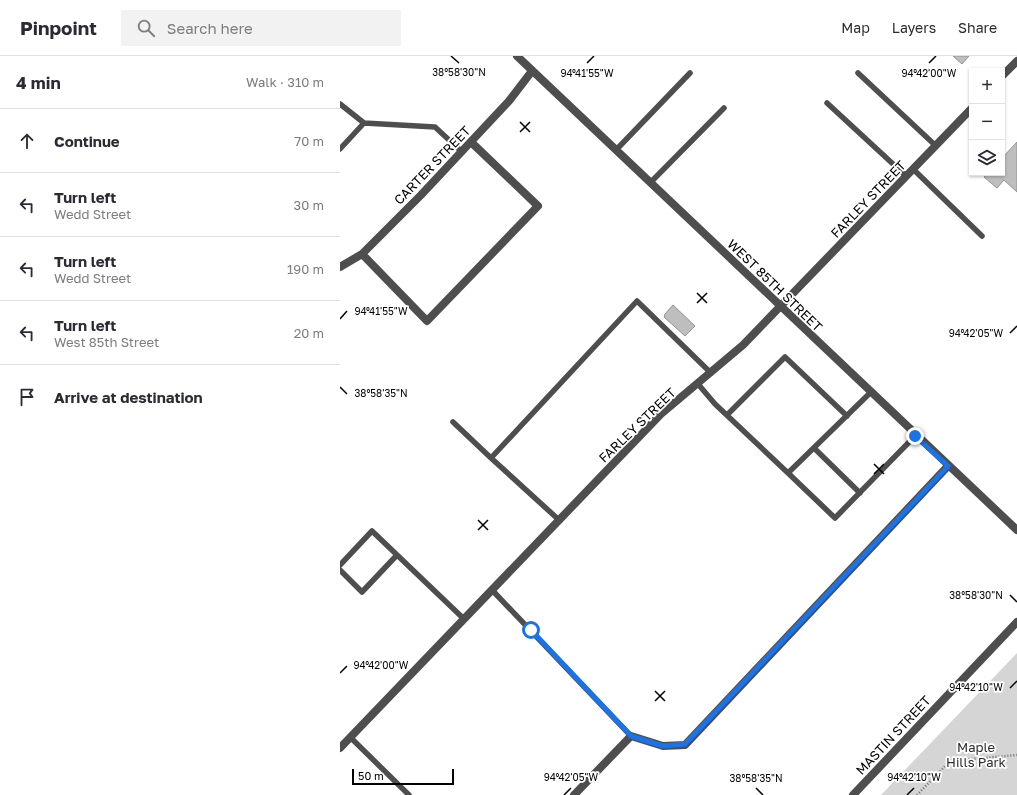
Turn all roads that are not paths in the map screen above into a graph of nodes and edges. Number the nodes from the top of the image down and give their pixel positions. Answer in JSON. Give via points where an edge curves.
{"nodes":[{"id":1,"x":517,"y":56,"type":"edge"},
{"id":2,"x":1017,"y":61,"type":"edge"},
{"id":3,"x":532,"y":71,"type":"junction"},
{"id":4,"x":690,"y":73,"type":"dead end"},
{"id":5,"x":858,"y":73,"type":"dead end"},
{"id":6,"x":1005,"y":73,"type":"edge"},
{"id":7,"x":827,"y":103,"type":"dead end"},
{"id":8,"x":340,"y":104,"type":"edge"},
{"id":9,"x":724,"y":108,"type":"dead end"},
{"id":10,"x":969,"y":111,"type":"edge"},
{"id":11,"x":364,"y":123,"type":"junction"},
{"id":12,"x":471,"y":142,"type":"junction"},
{"id":13,"x":936,"y":146,"type":"junction"},
{"id":14,"x":340,"y":149,"type":"edge"},
{"id":15,"x":616,"y":150,"type":"junction"},
{"id":16,"x":462,"y":152,"type":"junction"},
{"id":17,"x":913,"y":169,"type":"junction"},
{"id":18,"x":906,"y":176,"type":"junction"},
{"id":19,"x":650,"y":183,"type":"junction"},
{"id":20,"x":982,"y":236,"type":"dead end"},
{"id":21,"x":362,"y":254,"type":"junction"},
{"id":22,"x":340,"y":267,"type":"edge"},
{"id":23,"x":780,"y":307,"type":"junction"},
{"id":24,"x":711,"y":373,"type":"junction"},
{"id":25,"x":698,"y":384,"type":"junction"},
{"id":26,"x":870,"y":393,"type":"junction"},
{"id":27,"x":727,"y":415,"type":"junction"},
{"id":28,"x":847,"y":416,"type":"junction"},
{"id":29,"x":453,"y":422,"type":"dead end"},
{"id":30,"x":915,"y":436,"type":"junction"},
{"id":31,"x":814,"y":448,"type":"junction"},
{"id":32,"x":491,"y":458,"type":"junction"},
{"id":33,"x":948,"y":466,"type":"junction"},
{"id":34,"x":788,"y":474,"type":"junction"},
{"id":35,"x":860,"y":493,"type":"junction"},
{"id":36,"x":559,"y":520,"type":"junction"},
{"id":37,"x":1017,"y":530,"type":"edge"},
{"id":38,"x":397,"y":555,"type":"junction"},
{"id":39,"x":340,"y":565,"type":"edge"},
{"id":40,"x":340,"y":570,"type":"edge"},
{"id":41,"x":492,"y":590,"type":"junction"},
{"id":42,"x":464,"y":619,"type":"junction"},
{"id":43,"x":1017,"y":622,"type":"edge"},
{"id":44,"x":631,"y":736,"type":"junction"},
{"id":45,"x":350,"y":738,"type":"junction"},
{"id":46,"x":340,"y":748,"type":"edge"},
{"id":47,"x":409,"y":795,"type":"edge"},
{"id":48,"x":574,"y":795,"type":"edge"},
{"id":49,"x":853,"y":795,"type":"edge"}],
"edges":[{"from":1,"to":3,"type":"street","name":"WEST 85TH STREET"},
{"from":2,"to":6,"type":"street"},
{"from":3,"to":12,"type":"street","name":"CARTER STREET","via":[[510,101]]},
{"from":3,"to":15,"type":"street","name":"WEST 85TH STREET"},
{"from":4,"to":15,"type":"lane"},
{"from":5,"to":13,"type":"lane"},
{"from":7,"to":18,"type":"lane"},
{"from":8,"to":11,"type":"lane"},
{"from":9,"to":19,"type":"lane"},
{"from":10,"to":13,"type":"street","name":"FARLEY STREET"},
{"from":11,"to":14,"type":"lane"},
{"from":11,"to":16,"type":"lane","via":[[435,127]]},
{"from":12,"to":16,"type":"street","name":"CARTER STREET"},
{"from":12,"to":21,"type":"street","via":[[538,206],[427,321]]},
{"from":13,"to":17,"type":"street","name":"FARLEY STREET"},
{"from":15,"to":19,"type":"street","name":"WEST 85TH STREET"},
{"from":16,"to":21,"type":"street","name":"CARTER STREET"},
{"from":17,"to":18,"type":"street","name":"FARLEY STREET"},
{"from":17,"to":20,"type":"lane"},
{"from":18,"to":23,"type":"street","name":"FARLEY STREET"},
{"from":19,"to":23,"type":"street","name":"WEST 85TH STREET"},
{"from":21,"to":22,"type":"street","name":"CARTER STREET"},
{"from":23,"to":24,"type":"street","name":"FARLEY STREET"},
{"from":23,"to":26,"type":"street","name":"WEST 85TH STREET"},
{"from":24,"to":25,"type":"street","name":"FARLEY STREET"},
{"from":24,"to":32,"type":"lane","via":[[637,301]]},
{"from":25,"to":27,"type":"lane"},
{"from":25,"to":36,"type":"street","name":"FARLEY STREET","via":[[661,414]]},
{"from":26,"to":28,"type":"lane"},
{"from":26,"to":30,"type":"street","name":"WEST 85TH STREET"},
{"from":27,"to":28,"type":"lane","via":[[784,357]]},
{"from":27,"to":34,"type":"lane"},
{"from":28,"to":31,"type":"lane"},
{"from":29,"to":32,"type":"lane"},
{"from":30,"to":33,"type":"street","name":"WEST 85TH STREET"},
{"from":30,"to":35,"type":"lane"},
{"from":31,"to":34,"type":"lane"},
{"from":31,"to":35,"type":"lane"},
{"from":32,"to":36,"type":"lane"},
{"from":33,"to":37,"type":"street","name":"WEST 85TH STREET"},
{"from":33,"to":44,"type":"street","via":[[685,744],[663,746]]},
{"from":34,"to":35,"type":"lane","via":[[835,518]]},
{"from":36,"to":41,"type":"street","name":"FARLEY STREET"},
{"from":38,"to":39,"type":"lane","via":[[372,531]]},
{"from":38,"to":40,"type":"lane","via":[[362,592]]},
{"from":38,"to":42,"type":"lane"},
{"from":41,"to":42,"type":"street","name":"FARLEY STREET"},
{"from":41,"to":44,"type":"lane"},
{"from":42,"to":45,"type":"street","name":"FARLEY STREET"},
{"from":43,"to":49,"type":"street","name":"MASTIN STREET"},
{"from":44,"to":48,"type":"street"},
{"from":45,"to":46,"type":"street","name":"FARLEY STREET"},
{"from":45,"to":47,"type":"lane"}]}
